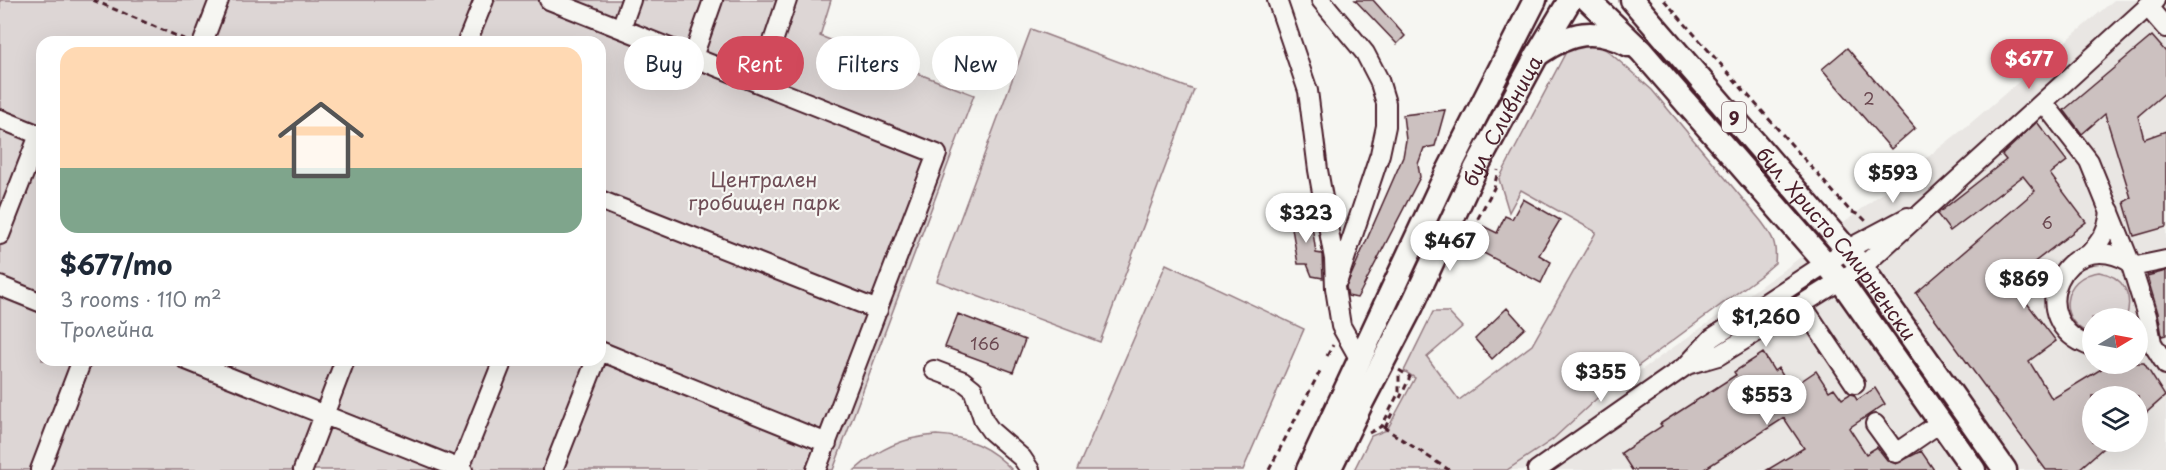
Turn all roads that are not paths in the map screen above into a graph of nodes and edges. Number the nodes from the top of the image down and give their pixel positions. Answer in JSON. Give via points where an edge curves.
{"nodes":[{"id":1,"x":219,"y":0,"type":"edge"},
{"id":2,"x":484,"y":0,"type":"edge"},
{"id":3,"x":549,"y":0,"type":"edge"},
{"id":4,"x":631,"y":0,"type":"edge"},
{"id":5,"x":713,"y":0,"type":"edge"},
{"id":6,"x":787,"y":0,"type":"edge"},
{"id":7,"x":1277,"y":0,"type":"edge"},
{"id":8,"x":1321,"y":0,"type":"edge"},
{"id":9,"x":1528,"y":0,"type":"edge"},
{"id":10,"x":1535,"y":0,"type":"edge"},
{"id":11,"x":1570,"y":0,"type":"edge"},
{"id":12,"x":1588,"y":0,"type":"edge"},
{"id":13,"x":1637,"y":3,"type":"edge"},
{"id":14,"x":2151,"y":3,"type":"edge"},
{"id":15,"x":1522,"y":26,"type":"junction"},
{"id":16,"x":621,"y":28,"type":"junction"},
{"id":17,"x":2166,"y":28,"type":"edge"},
{"id":18,"x":205,"y":36,"type":"edge"},
{"id":19,"x":469,"y":36,"type":"edge"},
{"id":20,"x":641,"y":36,"type":"edge"},
{"id":21,"x":700,"y":36,"type":"edge"},
{"id":22,"x":775,"y":36,"type":"edge"},
{"id":23,"x":1641,"y":51,"type":"junction"},
{"id":24,"x":1536,"y":57,"type":"junction"},
{"id":25,"x":777,"y":90,"type":"edge"},
{"id":26,"x":2043,"y":102,"type":"junction"},
{"id":27,"x":0,"y":119,"type":"edge"},
{"id":28,"x":36,"y":133,"type":"edge"},
{"id":29,"x":36,"y":147,"type":"edge"},
{"id":30,"x":606,"y":202,"type":"edge"},
{"id":31,"x":1928,"y":207,"type":"junction"},
{"id":32,"x":2110,"y":211,"type":"junction"},
{"id":33,"x":0,"y":235,"type":"edge"},
{"id":34,"x":1846,"y":250,"type":"junction"},
{"id":35,"x":2089,"y":254,"type":"junction"},
{"id":36,"x":2166,"y":260,"type":"edge"},
{"id":37,"x":1825,"y":264,"type":"junction"},
{"id":38,"x":2131,"y":265,"type":"junction"},
{"id":39,"x":1862,"y":267,"type":"junction"},
{"id":40,"x":1841,"y":281,"type":"junction"},
{"id":41,"x":0,"y":286,"type":"edge"},
{"id":42,"x":1335,"y":288,"type":"junction"},
{"id":43,"x":36,"y":301,"type":"edge"},
{"id":44,"x":1802,"y":305,"type":"junction"},
{"id":45,"x":2139,"y":308,"type":"edge"},
{"id":46,"x":878,"y":310,"type":"junction"},
{"id":47,"x":2148,"y":340,"type":"edge"},
{"id":48,"x":2082,"y":343,"type":"edge"},
{"id":49,"x":606,"y":353,"type":"edge"},
{"id":50,"x":1359,"y":358,"type":"junction"},
{"id":51,"x":1687,"y":365,"type":"junction"},
{"id":52,"x":2166,"y":365,"type":"edge"},
{"id":53,"x":80,"y":366,"type":"edge"},
{"id":54,"x":201,"y":366,"type":"edge"},
{"id":55,"x":343,"y":366,"type":"edge"},
{"id":56,"x":501,"y":366,"type":"edge"},
{"id":57,"x":594,"y":366,"type":"edge"},
{"id":58,"x":934,"y":370,"type":"dead end"},
{"id":59,"x":1855,"y":384,"type":"dead end"},
{"id":60,"x":324,"y":415,"type":"junction"},
{"id":61,"x":1941,"y":422,"type":"junction"},
{"id":62,"x":1875,"y":424,"type":"dead end"},
{"id":63,"x":827,"y":443,"type":"junction"},
{"id":64,"x":40,"y":470,"type":"edge"},
{"id":65,"x":303,"y":470,"type":"edge"},
{"id":66,"x":460,"y":470,"type":"edge"},
{"id":67,"x":553,"y":470,"type":"edge"},
{"id":68,"x":816,"y":470,"type":"edge"},
{"id":69,"x":1030,"y":470,"type":"edge"},
{"id":70,"x":1308,"y":470,"type":"edge"},
{"id":71,"x":1329,"y":470,"type":"edge"},
{"id":72,"x":1537,"y":470,"type":"edge"},
{"id":73,"x":1974,"y":470,"type":"edge"},
{"id":74,"x":2005,"y":470,"type":"edge"}],
"edges":[{"from":1,"to":18,"type":"street"},
{"from":2,"to":19,"type":"street"},
{"from":3,"to":16,"type":"street"},
{"from":4,"to":16,"type":"street"},
{"from":5,"to":21,"type":"street"},
{"from":6,"to":22,"type":"street"},
{"from":7,"to":42,"type":"street","via":[[1308,91]]},
{"from":8,"to":42,"type":"street","via":[[1365,53],[1386,103],[1380,153]]},
{"from":9,"to":15,"type":"main road"},
{"from":10,"to":15,"type":"main road","name":"бул. Сливница"},
{"from":11,"to":24,"type":"main road","name":"бул. Сливница"},
{"from":12,"to":23,"type":"main road","name":"бул. Христо Смирненски","number":"9"},
{"from":13,"to":34,"type":"main road","name":"бул. Христо Смирненски","number":"9"},
{"from":14,"to":17,"type":"street"},
{"from":14,"to":26,"type":"street"},
{"from":15,"to":50,"type":"main road","name":"бул. Сливница"},
{"from":16,"to":20,"type":"street"},
{"from":23,"to":24,"type":"main road","via":[[1615,37],[1589,33],[1554,43]]},
{"from":23,"to":37,"type":"main road","name":"бул. Христо Смирненски","number":"9"},
{"from":24,"to":71,"type":"main road","name":"бул. Сливница","via":[[1476,168],[1412,308]]},
{"from":25,"to":46,"type":"street","via":[[937,154]]},
{"from":26,"to":31,"type":"street"},
{"from":26,"to":32,"type":"street","via":[[2089,161]]},
{"from":27,"to":28,"type":"street"},
{"from":29,"to":33,"type":"street"},
{"from":30,"to":46,"type":"street"},
{"from":31,"to":34,"type":"street"},
{"from":31,"to":39,"type":"street"},
{"from":32,"to":35,"type":"street","via":[[2108,228]]},
{"from":32,"to":38,"type":"street"},
{"from":34,"to":37,"type":"street"},
{"from":34,"to":39,"type":"main road","name":"бул. Христо Смирненски","number":"9"},
{"from":35,"to":38,"type":"street","via":[[2110,253]]},
{"from":35,"to":48,"type":"street","via":[[2060,277],[2054,298],[2059,322]]},
{"from":36,"to":38,"type":"street"},
{"from":37,"to":40,"type":"main road","name":"бул. Христо Смирненски","number":"9"},
{"from":37,"to":51,"type":"street","via":[[1712,338]]},
{"from":38,"to":45,"type":"street"},
{"from":39,"to":40,"type":"street"},
{"from":39,"to":74,"type":"main road","name":"бул. Христо Смирненски","number":"9"},
{"from":40,"to":44,"type":"street"},
{"from":40,"to":61,"type":"main road","name":"бул. Христо Смирненски","number":"9"},
{"from":41,"to":43,"type":"street"},
{"from":42,"to":50,"type":"street","via":[[1341,326]]},
{"from":44,"to":51,"type":"street","via":[[1718,356]]},
{"from":44,"to":59,"type":"street"},
{"from":46,"to":63,"type":"street"},
{"from":47,"to":52,"type":"street"},
{"from":49,"to":63,"type":"street"},
{"from":50,"to":70,"type":"main road","name":"бул. Сливница"},
{"from":51,"to":72,"type":"street"},
{"from":53,"to":64,"type":"street"},
{"from":54,"to":60,"type":"street"},
{"from":55,"to":60,"type":"street"},
{"from":56,"to":66,"type":"street"},
{"from":57,"to":67,"type":"street"},
{"from":58,"to":69,"type":"street","via":[[963,381],[972,389],[991,431]]},
{"from":60,"to":65,"type":"street"},
{"from":60,"to":66,"type":"street"},
{"from":61,"to":62,"type":"street","via":[[1896,453]]},
{"from":61,"to":73,"type":"main road","name":"бул. Христо Смирненски","number":"9"},
{"from":63,"to":68,"type":"street"}]}
